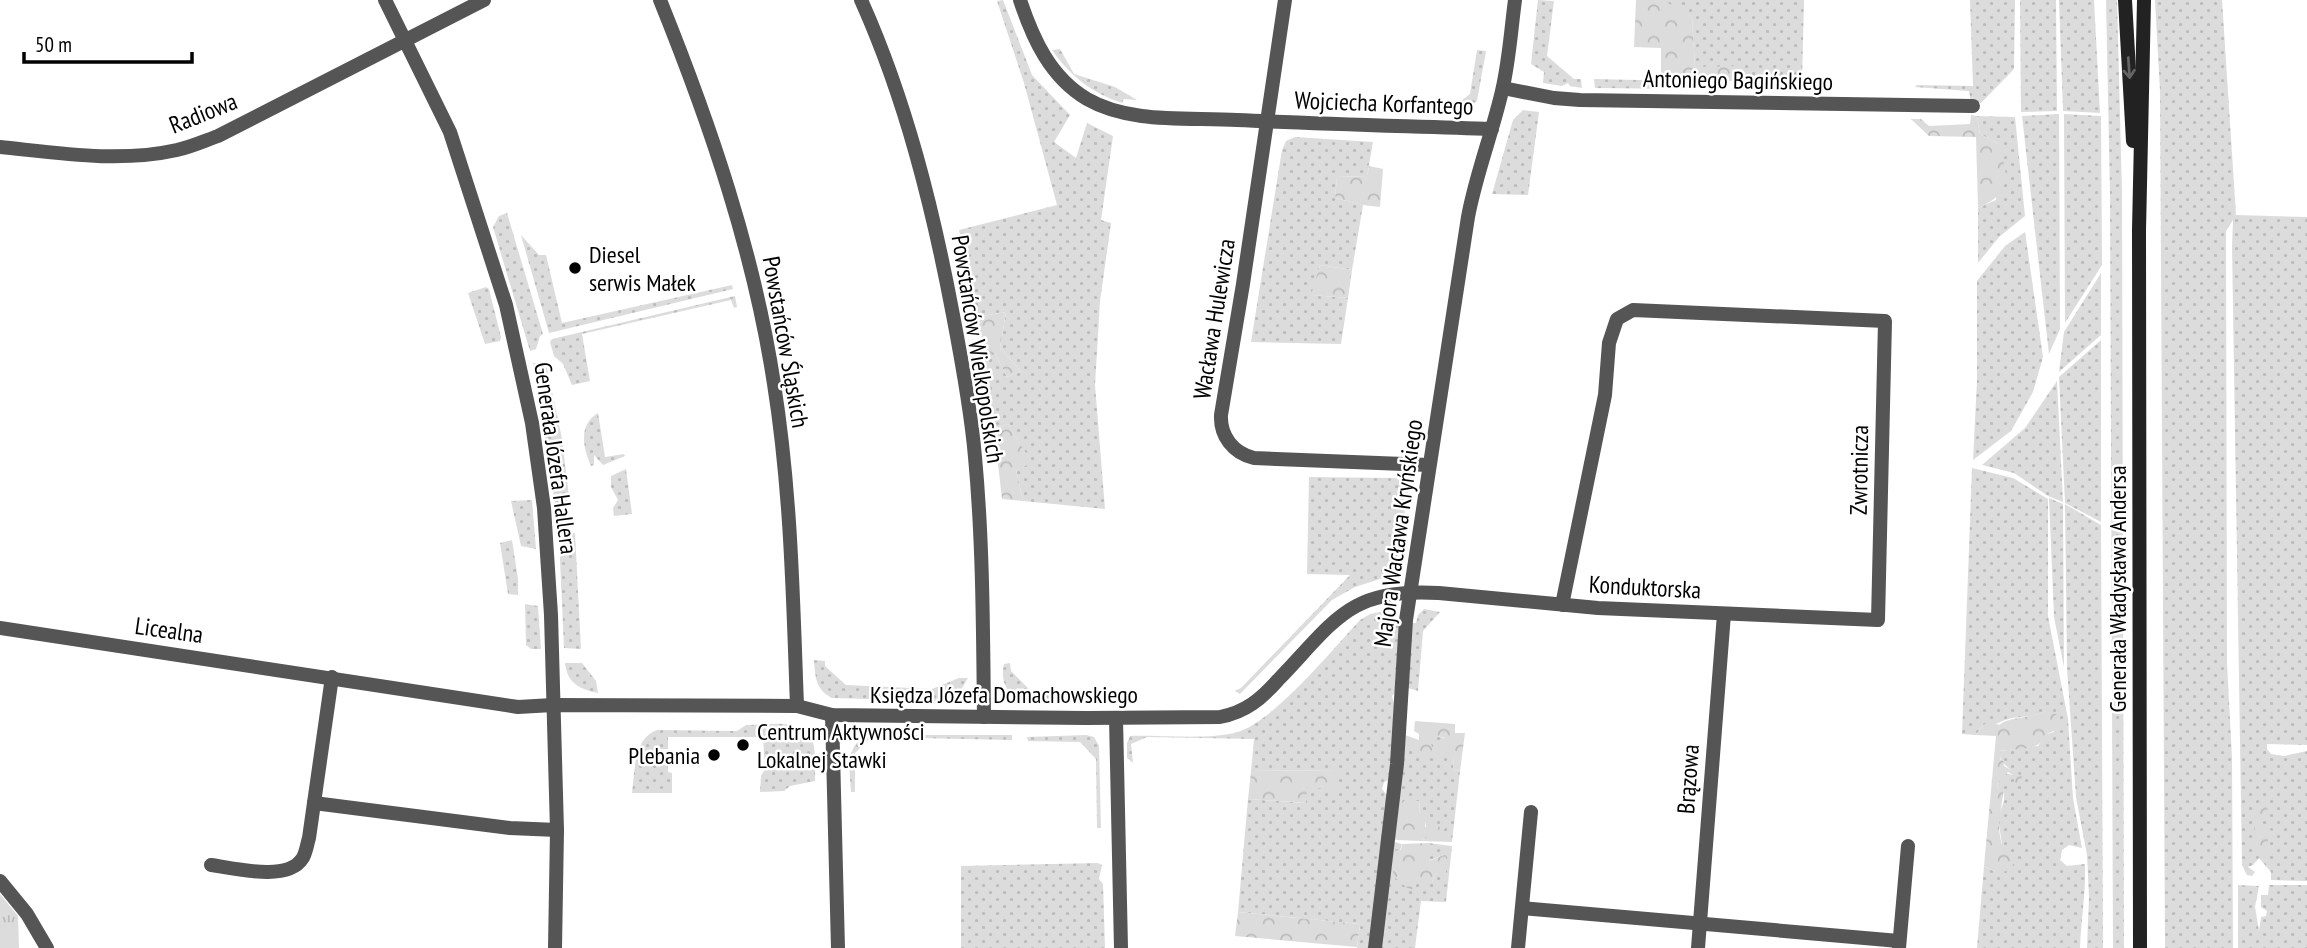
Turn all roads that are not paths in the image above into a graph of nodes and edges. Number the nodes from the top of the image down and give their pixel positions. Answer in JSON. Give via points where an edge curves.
{"nodes":[{"id":1,"x":385,"y":0,"type":"edge"},
{"id":2,"x":484,"y":0,"type":"edge"},
{"id":3,"x":660,"y":0,"type":"edge"},
{"id":4,"x":861,"y":0,"type":"edge"},
{"id":5,"x":1020,"y":0,"type":"edge"},
{"id":6,"x":1285,"y":0,"type":"edge"},
{"id":7,"x":1515,"y":0,"type":"edge"},
{"id":8,"x":2124,"y":0,"type":"edge"},
{"id":9,"x":2144,"y":0,"type":"edge"},
{"id":10,"x":406,"y":41,"type":"junction"},
{"id":11,"x":1503,"y":88,"type":"junction"},
{"id":12,"x":1973,"y":106,"type":"dead end"},
{"id":13,"x":1268,"y":122,"type":"junction"},
{"id":14,"x":1492,"y":129,"type":"junction"},
{"id":15,"x":0,"y":147,"type":"edge"},
{"id":16,"x":2139,"y":230,"type":"junction"},
{"id":17,"x":1429,"y":464,"type":"junction"},
{"id":18,"x":1410,"y":592,"type":"junction"},
{"id":19,"x":1562,"y":605,"type":"junction"},
{"id":20,"x":1724,"y":614,"type":"junction"},
{"id":21,"x":1878,"y":620,"type":"joint"},
{"id":22,"x":0,"y":628,"type":"edge"},
{"id":23,"x":332,"y":677,"type":"junction"},
{"id":24,"x":554,"y":705,"type":"junction"},
{"id":25,"x":797,"y":706,"type":"junction"},
{"id":26,"x":832,"y":715,"type":"junction"},
{"id":27,"x":984,"y":717,"type":"junction"},
{"id":28,"x":1116,"y":718,"type":"junction"},
{"id":29,"x":314,"y":803,"type":"junction"},
{"id":30,"x":1531,"y":812,"type":"dead end"},
{"id":31,"x":557,"y":830,"type":"junction"},
{"id":32,"x":1908,"y":846,"type":"dead end"},
{"id":33,"x":211,"y":865,"type":"dead end"},
{"id":34,"x":0,"y":881,"type":"edge"},
{"id":35,"x":1522,"y":908,"type":"junction"},
{"id":36,"x":1699,"y":923,"type":"junction"},
{"id":37,"x":1899,"y":945,"type":"edge"},
{"id":38,"x":47,"y":948,"type":"edge"},
{"id":39,"x":555,"y":948,"type":"edge"},
{"id":40,"x":838,"y":948,"type":"edge"},
{"id":41,"x":1121,"y":948,"type":"edge"},
{"id":42,"x":1376,"y":948,"type":"edge"},
{"id":43,"x":1518,"y":948,"type":"edge"},
{"id":44,"x":1698,"y":948,"type":"edge"},
{"id":45,"x":2140,"y":948,"type":"edge"}],
"edges":[{"from":1,"to":10,"type":"street","name":"Generała Józefa Hallera"},
{"from":2,"to":10,"type":"street","name":"Radiowa"},
{"from":3,"to":25,"type":"street","name":"Powstańców Śląskich","via":[[741,229],[774,383],[792,540]]},
{"from":4,"to":27,"type":"street","name":"Powstańców Wielkopolskich","via":[[883,54],[927,196],[961,358],[979,507]]},
{"from":5,"to":13,"type":"street","name":"Wojciecha Korfantego","via":[[1051,67],[1096,104],[1142,116]]},
{"from":6,"to":13,"type":"street","name":"Wacława Hulewicza"},
{"from":7,"to":11,"type":"street","name":"Wojciecha Korfantego"},
{"from":8,"to":16,"type":"main road","name":"Generała Władysława Andersa","one_way":true},
{"from":9,"to":16,"type":"main road","name":"Generała Władysława Andersa"},
{"from":10,"to":15,"type":"street","name":"Radiowa","via":[[218,136],[177,150],[124,156]]},
{"from":10,"to":24,"type":"street","name":"Generała Józefa Hallera","via":[[450,132],[516,345],[544,508]]},
{"from":11,"to":12,"type":"street","name":"Antoniego Bagińskiego","via":[[1580,100]]},
{"from":11,"to":14,"type":"street","name":"Wojciecha Korfantego"},
{"from":13,"to":14,"type":"street","name":"Wojciecha Korfantego"},
{"from":13,"to":17,"type":"street","name":"Wacława Hulewicza","via":[[1222,432],[1240,453],[1258,459]]},
{"from":14,"to":17,"type":"street","name":"Majora Wacława Kryńskiego","via":[[1468,217]]},
{"from":16,"to":45,"type":"main road","name":"Generała Władysława Andersa"},
{"from":17,"to":18,"type":"street","name":"Majora Wacława Kryńskiego"},
{"from":18,"to":19,"type":"street","name":"Konduktorska"},
{"from":18,"to":28,"type":"street","name":"Księdza Józefa Domachowskiego","via":[[1370,598],[1347,610],[1261,699],[1241,710],[1220,716]]},
{"from":18,"to":42,"type":"street","name":"Majora Wacława Kryńskiego"},
{"from":19,"to":20,"type":"street","name":"Konduktorska"},
{"from":19,"to":21,"type":"street","name":"Zwrotnicza","via":[[1605,395],[1609,343],[1621,316],[1633,310],[1885,321]]},
{"from":20,"to":21,"type":"street","name":"Konduktorska"},
{"from":20,"to":36,"type":"street","name":"Brązowa"},
{"from":22,"to":23,"type":"street","name":"Licealna"},
{"from":23,"to":24,"type":"street","name":"Licealna","via":[[517,707]]},
{"from":23,"to":29,"type":"street"},
{"from":24,"to":25,"type":"street","name":"Księdza Józefa Domachowskiego"},
{"from":24,"to":31,"type":"street","name":"Generała Józefa Hallera"},
{"from":25,"to":26,"type":"street","name":"Księdza Józefa Domachowskiego"},
{"from":26,"to":27,"type":"street","name":"Księdza Józefa Domachowskiego"},
{"from":26,"to":40,"type":"street"},
{"from":27,"to":28,"type":"street","name":"Księdza Józefa Domachowskiego"},
{"from":28,"to":41,"type":"street"},
{"from":29,"to":31,"type":"street"},
{"from":29,"to":33,"type":"street","via":[[302,860],[286,872]]},
{"from":30,"to":35,"type":"street"},
{"from":31,"to":39,"type":"street","name":"Generała Józefa Hallera"},
{"from":32,"to":37,"type":"street"},
{"from":34,"to":38,"type":"street"},
{"from":35,"to":36,"type":"street"},
{"from":35,"to":43,"type":"street"},
{"from":36,"to":37,"type":"street"},
{"from":36,"to":44,"type":"street","name":"Brązowa"}]}
